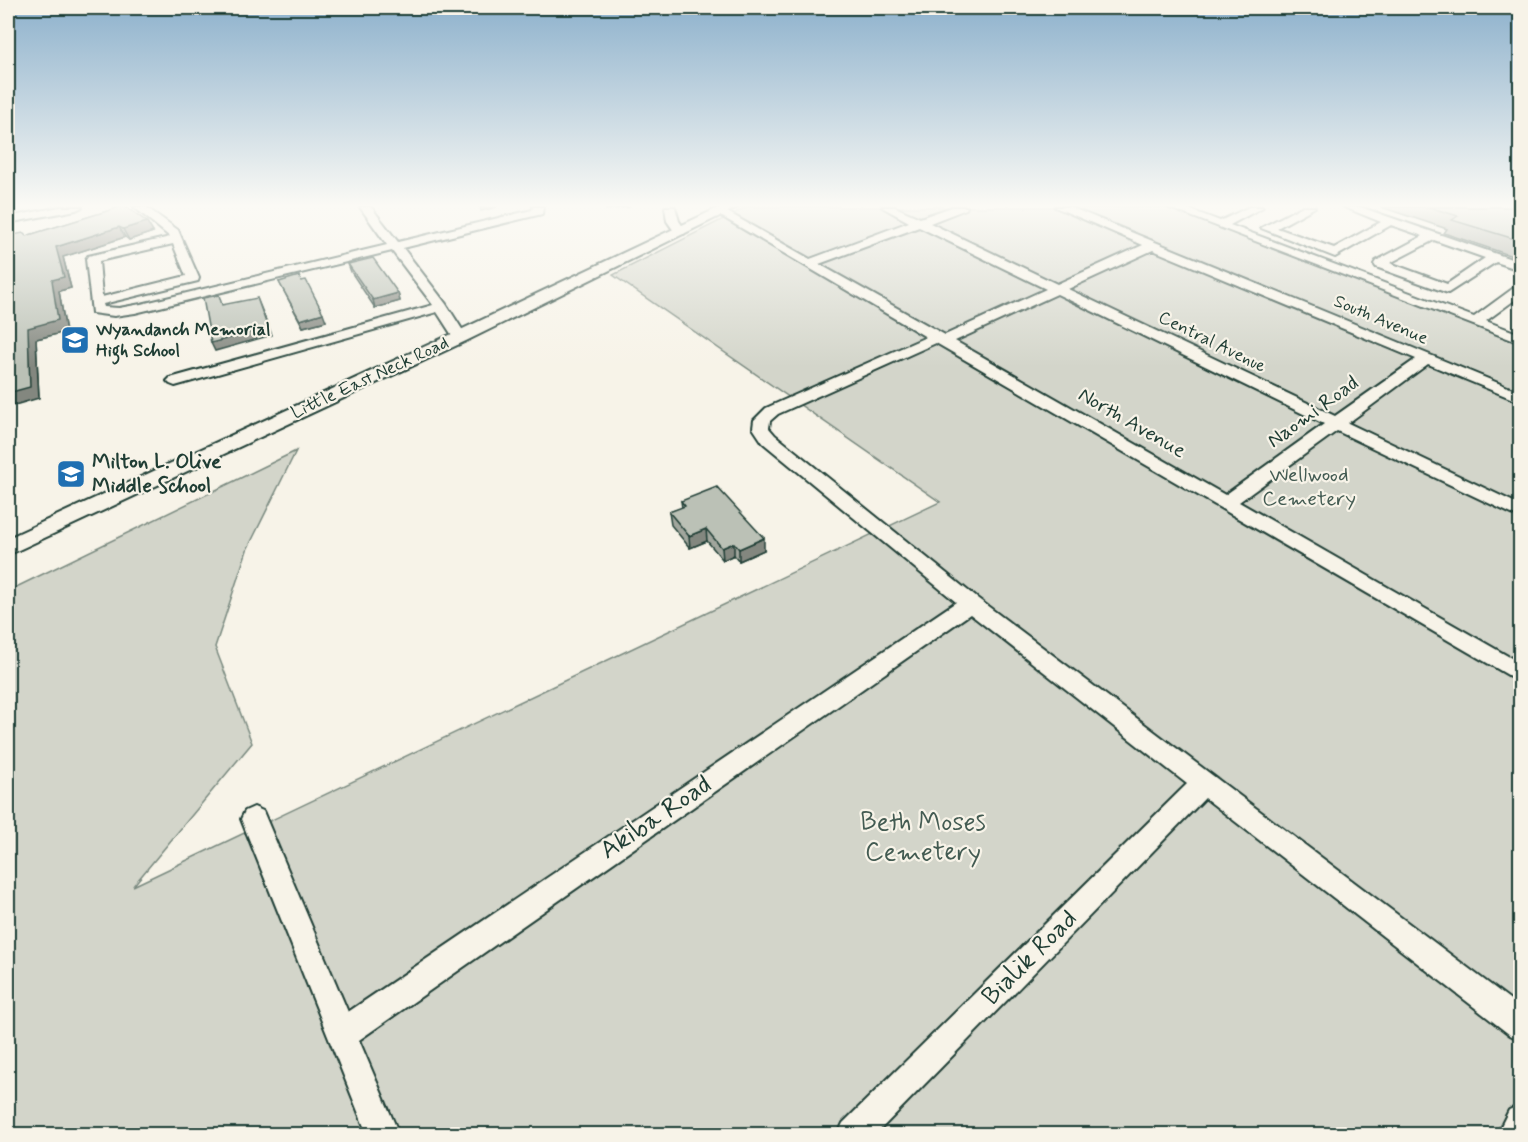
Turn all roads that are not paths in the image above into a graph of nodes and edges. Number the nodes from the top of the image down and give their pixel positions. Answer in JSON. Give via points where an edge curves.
{"nodes":[{"id":1,"x":92,"y":260,"type":"edge"},
{"id":2,"x":186,"y":260,"type":"edge"},
{"id":3,"x":340,"y":260,"type":"edge"},
{"id":4,"x":405,"y":260,"type":"edge"},
{"id":5,"x":619,"y":260,"type":"edge"},
{"id":6,"x":806,"y":260,"type":"edge"},
{"id":7,"x":817,"y":260,"type":"edge"},
{"id":8,"x":998,"y":260,"type":"edge"},
{"id":9,"x":1120,"y":260,"type":"edge"},
{"id":10,"x":1190,"y":260,"type":"edge"},
{"id":11,"x":1313,"y":260,"type":"edge"},
{"id":12,"x":1387,"y":260,"type":"edge"},
{"id":13,"x":1490,"y":260,"type":"edge"},
{"id":14,"x":1505,"y":260,"type":"edge"},
{"id":15,"x":810,"y":263,"type":"junction"},
{"id":16,"x":1521,"y":266,"type":"edge"},
{"id":17,"x":1058,"y":289,"type":"junction"},
{"id":18,"x":1521,"y":290,"type":"edge"},
{"id":19,"x":97,"y":302,"type":"junction"},
{"id":20,"x":441,"y":307,"type":"junction"},
{"id":21,"x":1476,"y":322,"type":"junction"},
{"id":22,"x":460,"y":337,"type":"junction"},
{"id":23,"x":941,"y":339,"type":"junction"},
{"id":24,"x":1521,"y":339,"type":"edge"},
{"id":25,"x":1427,"y":358,"type":"junction"},
{"id":26,"x":175,"y":381,"type":"dead end"},
{"id":27,"x":1521,"y":397,"type":"edge"},
{"id":28,"x":1336,"y":423,"type":"junction"},
{"id":29,"x":1226,"y":503,"type":"junction"},
{"id":30,"x":1521,"y":512,"type":"edge"},
{"id":31,"x":8,"y":547,"type":"edge"},
{"id":32,"x":970,"y":603,"type":"junction"},
{"id":33,"x":1521,"y":673,"type":"edge"},
{"id":34,"x":1205,"y":782,"type":"junction"},
{"id":35,"x":254,"y":819,"type":"dead end"},
{"id":36,"x":1521,"y":1025,"type":"edge"},
{"id":37,"x":342,"y":1034,"type":"junction"},
{"id":38,"x":1521,"y":1121,"type":"edge"},
{"id":39,"x":383,"y":1134,"type":"edge"},
{"id":40,"x":854,"y":1134,"type":"edge"},
{"id":41,"x":1514,"y":1134,"type":"edge"}],
"edges":[{"from":1,"to":19,"type":"street"},
{"from":2,"to":19,"type":"street","via":[[193,278]]},
{"from":3,"to":19,"type":"street","via":[[141,308],[105,313],[97,310]]},
{"from":4,"to":20,"type":"street"},
{"from":5,"to":22,"type":"main road","name":"Little East Neck Road"},
{"from":6,"to":15,"type":"street","name":"North Avenue"},
{"from":7,"to":15,"type":"street"},
{"from":8,"to":17,"type":"street","name":"Central Avenue"},
{"from":9,"to":17,"type":"street"},
{"from":10,"to":25,"type":"street","name":"South Avenue"},
{"from":11,"to":21,"type":"street"},
{"from":12,"to":13,"type":"street","via":[[1380,264],[1448,289]]},
{"from":14,"to":16,"type":"street"},
{"from":15,"to":23,"type":"street","name":"North Avenue"},
{"from":17,"to":23,"type":"street"},
{"from":17,"to":28,"type":"street","name":"Central Avenue"},
{"from":18,"to":21,"type":"street"},
{"from":20,"to":22,"type":"street"},
{"from":20,"to":26,"type":"street"},
{"from":21,"to":24,"type":"street"},
{"from":22,"to":31,"type":"main road","name":"Little East Neck Road"},
{"from":23,"to":29,"type":"street","name":"North Avenue"},
{"from":23,"to":32,"type":"street","via":[[777,409],[762,420],[761,426],[769,439]]},
{"from":25,"to":27,"type":"street","name":"South Avenue"},
{"from":25,"to":28,"type":"street","name":"Naomi Road"},
{"from":28,"to":29,"type":"street","name":"Naomi Road"},
{"from":28,"to":30,"type":"street","name":"Central Avenue"},
{"from":29,"to":33,"type":"street","name":"North Avenue"},
{"from":32,"to":34,"type":"street"},
{"from":32,"to":37,"type":"street","name":"Akiba Road"},
{"from":34,"to":36,"type":"street"},
{"from":34,"to":40,"type":"street","name":"Bialik Road"},
{"from":35,"to":37,"type":"street"},
{"from":37,"to":39,"type":"street"},
{"from":38,"to":41,"type":"street"}]}
